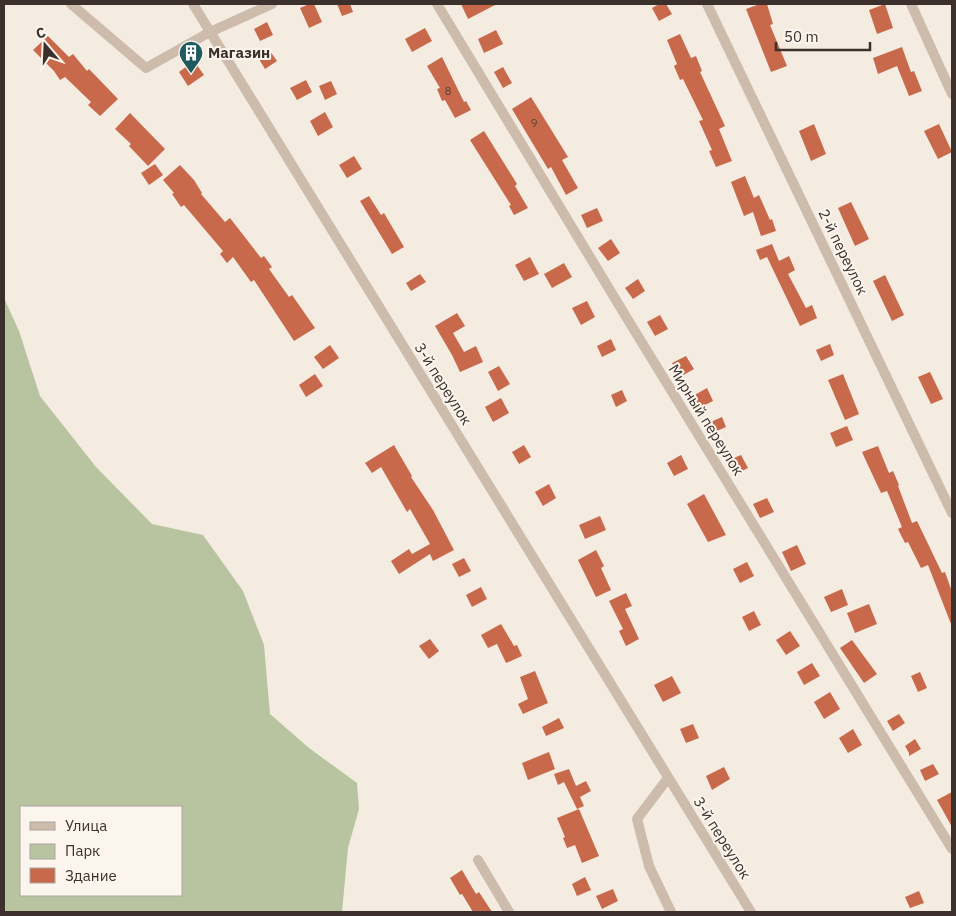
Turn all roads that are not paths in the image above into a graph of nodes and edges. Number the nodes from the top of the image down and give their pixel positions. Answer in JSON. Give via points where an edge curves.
{"nodes":[{"id":1,"x":70,"y":4,"type":"edge"},
{"id":2,"x":194,"y":4,"type":"edge"},
{"id":3,"x":272,"y":4,"type":"edge"},
{"id":4,"x":437,"y":4,"type":"edge"},
{"id":5,"x":707,"y":4,"type":"edge"},
{"id":6,"x":911,"y":4,"type":"edge"},
{"id":7,"x":210,"y":32,"type":"junction"},
{"id":8,"x":952,"y":94,"type":"edge"},
{"id":9,"x":952,"y":513,"type":"edge"},
{"id":10,"x":668,"y":778,"type":"junction"},
{"id":11,"x":952,"y":850,"type":"edge"},
{"id":12,"x":478,"y":860,"type":"dead end"},
{"id":13,"x":509,"y":912,"type":"edge"},
{"id":14,"x":671,"y":912,"type":"edge"},
{"id":15,"x":751,"y":912,"type":"edge"}],
"edges":[{"from":1,"to":7,"type":"street","via":[[146,68]]},
{"from":2,"to":7,"type":"street","name":"3-й переулок"},
{"from":3,"to":7,"type":"street"},
{"from":4,"to":11,"type":"street","name":"Мирный переулок"},
{"from":5,"to":9,"type":"street","name":"2-й переулок"},
{"from":6,"to":8,"type":"street"},
{"from":7,"to":10,"type":"street","name":"3-й переулок"},
{"from":10,"to":14,"type":"street","via":[[637,819],[649,866]]},
{"from":10,"to":15,"type":"street","name":"3-й переулок"},
{"from":12,"to":13,"type":"street"}]}
